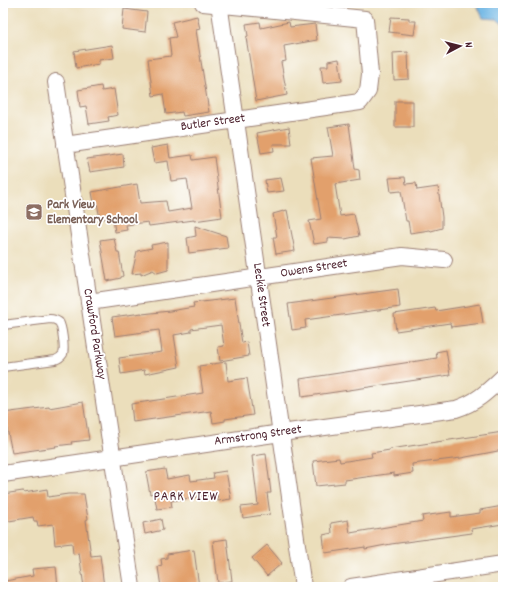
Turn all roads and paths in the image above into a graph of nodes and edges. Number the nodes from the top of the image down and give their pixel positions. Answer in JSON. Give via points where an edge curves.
{"nodes":[{"id":1,"x":203,"y":3,"type":"edge"},
{"id":2,"x":219,"y":4,"type":"edge"},
{"id":3,"x":56,"y":82,"type":"dead end"},
{"id":4,"x":236,"y":120,"type":"junction"},
{"id":5,"x":65,"y":145,"type":"junction"},
{"id":6,"x":444,"y":260,"type":"dead end"},
{"id":7,"x":258,"y":277,"type":"junction"},
{"id":8,"x":89,"y":302,"type":"junction"},
{"id":9,"x":3,"y":325,"type":"edge"},
{"id":10,"x":3,"y":367,"type":"edge"},
{"id":11,"x":503,"y":377,"type":"edge"},
{"id":12,"x":281,"y":433,"type":"junction"},
{"id":13,"x":112,"y":458,"type":"junction"},
{"id":14,"x":3,"y":474,"type":"edge"},
{"id":15,"x":503,"y":564,"type":"edge"},
{"id":16,"x":132,"y":587,"type":"edge"},
{"id":17,"x":303,"y":587,"type":"edge"},
{"id":18,"x":351,"y":587,"type":"edge"}],
"edges":[{"from":1,"to":2,"type":"street"},
{"from":2,"to":4,"type":"street","name":"Leckie Street"},
{"from":2,"to":4,"type":"street","name":"Butler Street","via":[[365,19],[370,74],[368,91],[360,102]]},
{"from":3,"to":5,"type":"street","name":"Crawford Parkway"},
{"from":4,"to":5,"type":"street","name":"Butler Street"},
{"from":4,"to":7,"type":"street","name":"Leckie Street"},
{"from":5,"to":8,"type":"street","name":"Crawford Parkway"},
{"from":6,"to":7,"type":"street","name":"Owens Street","via":[[402,256]]},
{"from":7,"to":8,"type":"street","name":"Owens Street"},
{"from":7,"to":12,"type":"street","name":"Leckie Street"},
{"from":8,"to":13,"type":"street","name":"Crawford Parkway"},
{"from":9,"to":10,"type":"lane","via":[[55,320],[61,327],[64,349],[60,358],[55,360]]},
{"from":11,"to":12,"type":"street","name":"Armstrong Street","via":[[470,405],[456,409]]},
{"from":12,"to":13,"type":"street","name":"Armstrong Street"},
{"from":12,"to":17,"type":"street","name":"Leckie Street"},
{"from":13,"to":14,"type":"street","name":"Armstrong Street"},
{"from":13,"to":16,"type":"street","name":"Crawford Parkway"},
{"from":15,"to":18,"type":"street"}]}
